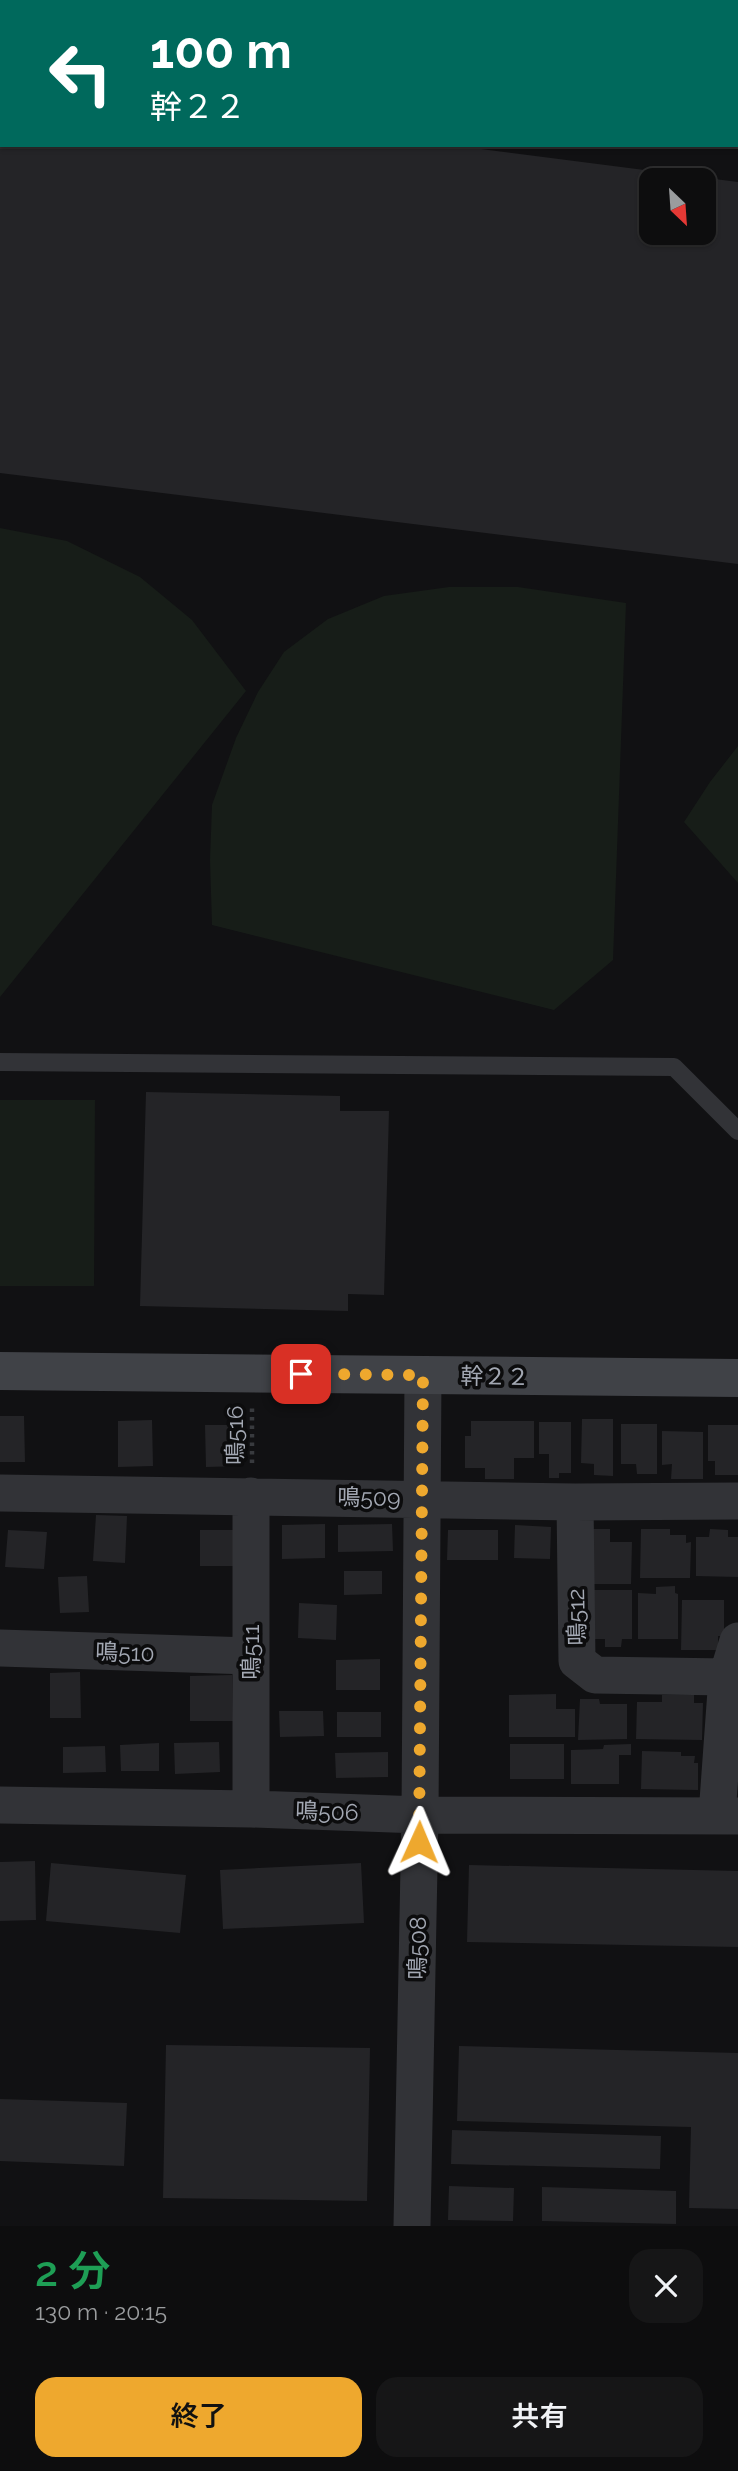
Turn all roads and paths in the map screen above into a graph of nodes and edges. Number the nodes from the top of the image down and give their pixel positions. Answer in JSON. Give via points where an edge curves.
{"nodes":[{"id":1,"x":0,"y":1062,"type":"edge"},
{"id":2,"x":738,"y":1131,"type":"edge"},
{"id":3,"x":0,"y":1371,"type":"edge"},
{"id":4,"x":252,"y":1374,"type":"junction"},
{"id":5,"x":423,"y":1375,"type":"junction"},
{"id":6,"x":738,"y":1378,"type":"edge"},
{"id":7,"x":0,"y":1493,"type":"edge"},
{"id":8,"x":251,"y":1496,"type":"junction"},
{"id":9,"x":422,"y":1498,"type":"junction"},
{"id":10,"x":575,"y":1502,"type":"junction"},
{"id":11,"x":738,"y":1502,"type":"edge"},
{"id":12,"x":738,"y":1641,"type":"edge"},
{"id":13,"x":0,"y":1648,"type":"edge"},
{"id":14,"x":250,"y":1656,"type":"junction"},
{"id":15,"x":727,"y":1677,"type":"junction"},
{"id":16,"x":0,"y":1805,"type":"edge"},
{"id":17,"x":251,"y":1809,"type":"junction"},
{"id":18,"x":420,"y":1815,"type":"junction"},
{"id":19,"x":728,"y":1815,"type":"edge"},
{"id":20,"x":412,"y":2226,"type":"edge"}],
"edges":[{"from":1,"to":2,"type":"lane","via":[[674,1067]]},
{"from":3,"to":4,"type":"street","name":"幹２２"},
{"from":4,"to":5,"type":"street","name":"幹２２"},
{"from":4,"to":8,"type":"path","name":"鳴516"},
{"from":5,"to":6,"type":"street","name":"幹２２"},
{"from":5,"to":9,"type":"street","name":"鳴508"},
{"from":7,"to":8,"type":"street","name":"鳴509"},
{"from":8,"to":9,"type":"street","name":"鳴509"},
{"from":8,"to":14,"type":"street","name":"鳴511"},
{"from":9,"to":10,"type":"street","name":"鳴509"},
{"from":9,"to":18,"type":"street","name":"鳴508"},
{"from":10,"to":11,"type":"street","name":"鳴509"},
{"from":10,"to":15,"type":"street","name":"鳴512","via":[[577,1661],[595,1675]]},
{"from":12,"to":15,"type":"street"},
{"from":13,"to":14,"type":"street","name":"鳴510"},
{"from":14,"to":17,"type":"street","name":"鳴511"},
{"from":15,"to":19,"type":"street"},
{"from":16,"to":17,"type":"street","name":"鳴506"},
{"from":17,"to":18,"type":"street","name":"鳴506"},
{"from":18,"to":19,"type":"street","name":"鳴506"},
{"from":18,"to":20,"type":"street","name":"鳴508"}]}
